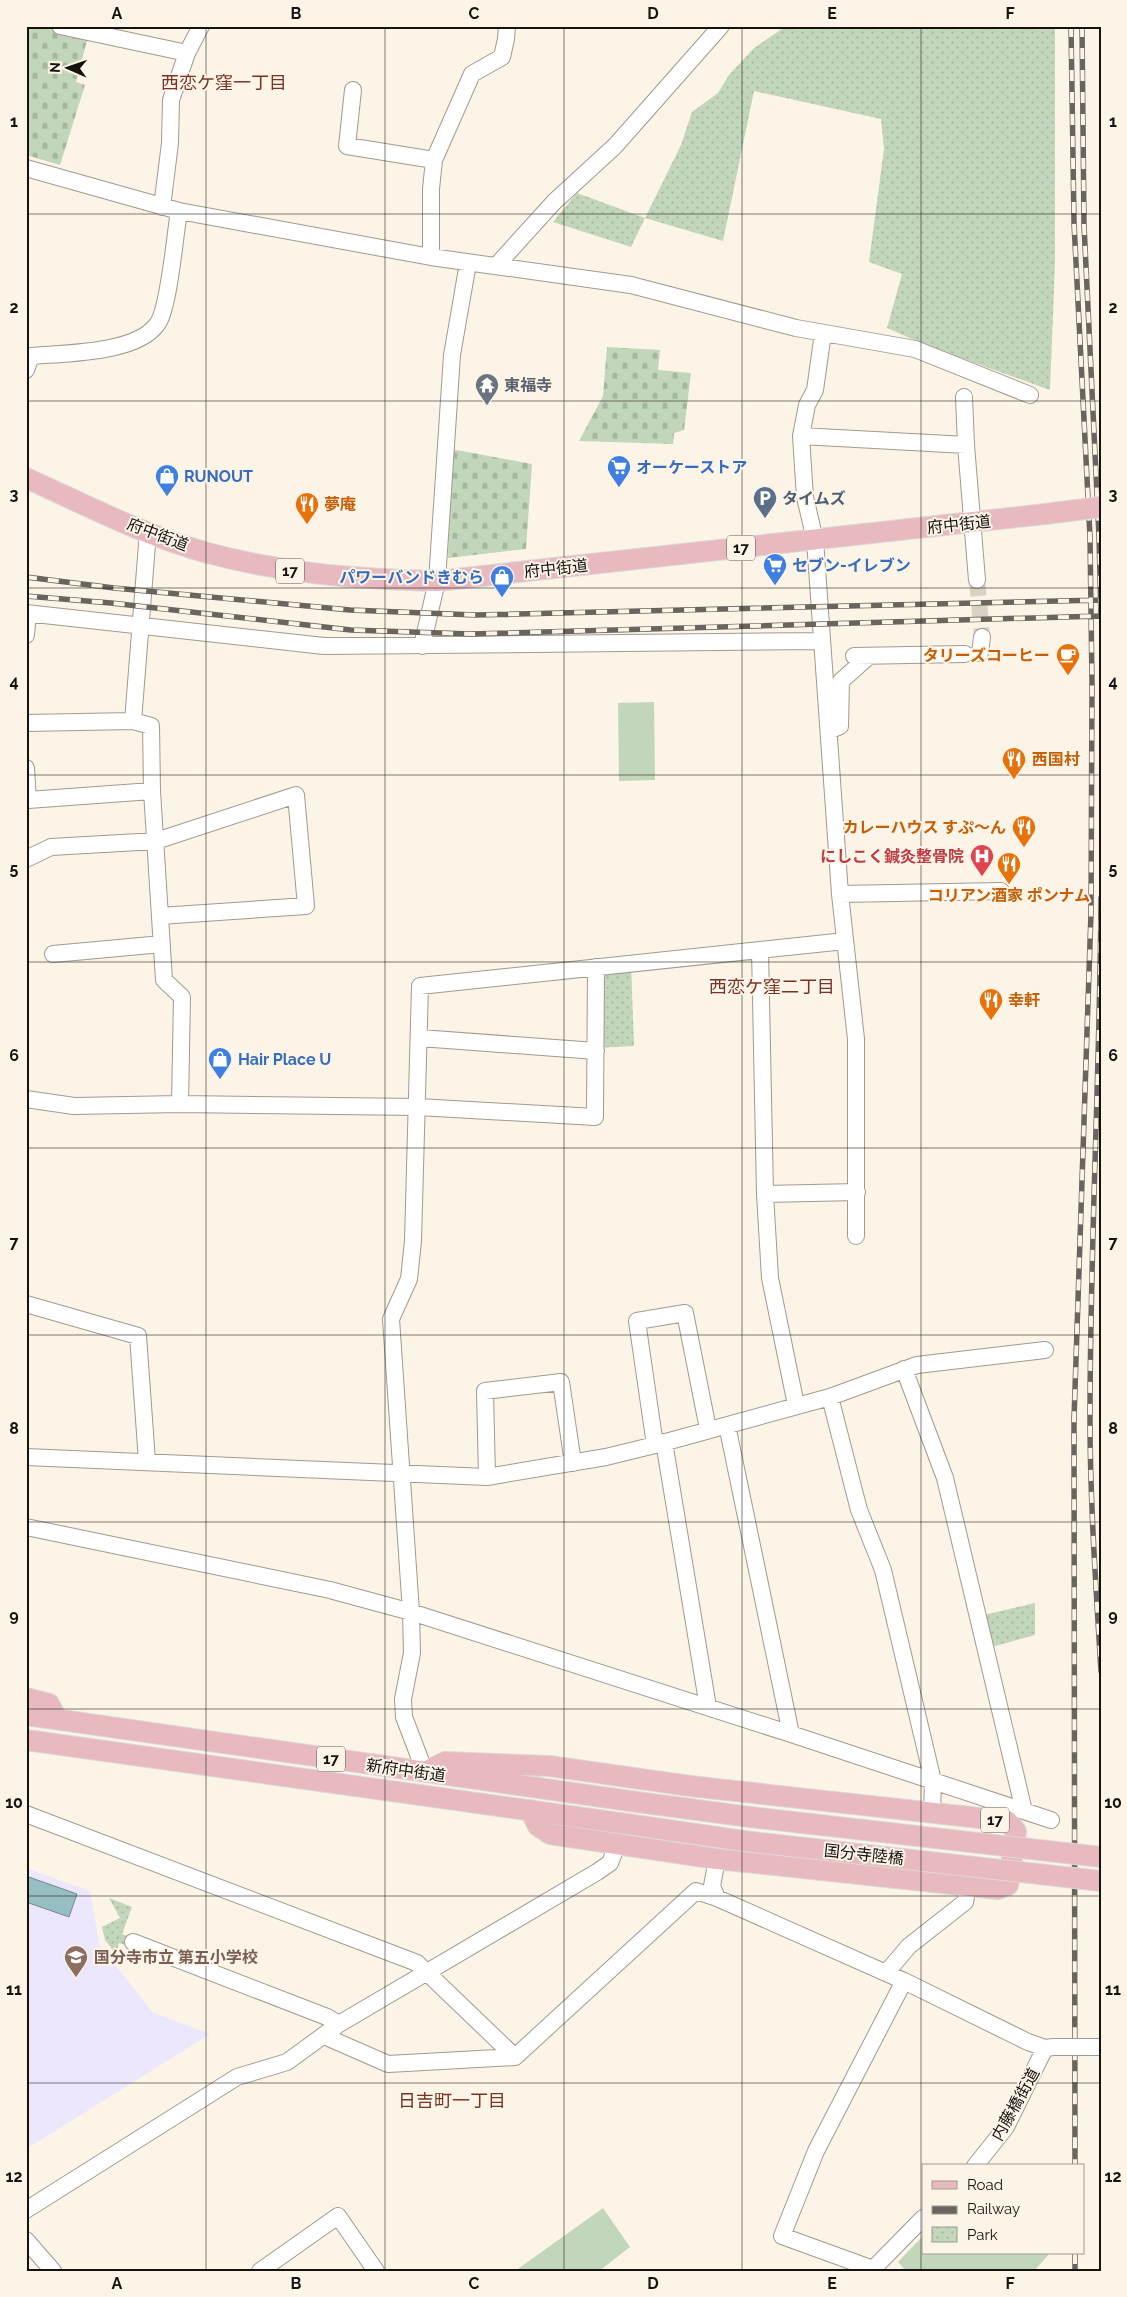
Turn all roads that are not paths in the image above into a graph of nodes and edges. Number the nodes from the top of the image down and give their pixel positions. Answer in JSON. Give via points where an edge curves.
{"nodes":[{"id":1,"x":60,"y":26,"type":"edge"},
{"id":2,"x":201,"y":26,"type":"edge"},
{"id":3,"x":507,"y":26,"type":"edge"},
{"id":4,"x":721,"y":26,"type":"edge"},
{"id":5,"x":187,"y":53,"type":"junction"},
{"id":6,"x":353,"y":90,"type":"dead end"},
{"id":7,"x":434,"y":160,"type":"junction"},
{"id":8,"x":26,"y":168,"type":"edge"},
{"id":9,"x":162,"y":207,"type":"junction"},
{"id":10,"x":179,"y":211,"type":"junction"},
{"id":11,"x":431,"y":257,"type":"junction"},
{"id":12,"x":468,"y":263,"type":"junction"},
{"id":13,"x":496,"y":266,"type":"junction"},
{"id":14,"x":823,"y":333,"type":"junction"},
{"id":15,"x":26,"y":370,"type":"edge"},
{"id":16,"x":1030,"y":395,"type":"dead end"},
{"id":17,"x":964,"y":397,"type":"dead end"},
{"id":18,"x":801,"y":436,"type":"junction"},
{"id":19,"x":966,"y":445,"type":"junction"},
{"id":20,"x":26,"y":478,"type":"edge"},
{"id":21,"x":1101,"y":507,"type":"edge"},
{"id":22,"x":972,"y":522,"type":"junction"},
{"id":23,"x":148,"y":532,"type":"junction"},
{"id":24,"x":815,"y":540,"type":"junction"},
{"id":25,"x":977,"y":580,"type":"tunnel mouth"},
{"id":26,"x":437,"y":581,"type":"junction"},
{"id":27,"x":27,"y":613,"type":"edge"},
{"id":28,"x":140,"y":625,"type":"junction"},
{"id":29,"x":26,"y":635,"type":"edge"},
{"id":30,"x":822,"y":641,"type":"junction"},
{"id":31,"x":422,"y":646,"type":"junction"},
{"id":32,"x":976,"y":648,"type":"dead end"},
{"id":33,"x":133,"y":721,"type":"junction"},
{"id":34,"x":26,"y":723,"type":"edge"},
{"id":35,"x":829,"y":731,"type":"junction"},
{"id":36,"x":26,"y":768,"type":"edge"},
{"id":37,"x":152,"y":791,"type":"junction"},
{"id":38,"x":156,"y":841,"type":"junction"},
{"id":39,"x":26,"y":859,"type":"edge"},
{"id":40,"x":1001,"y":891,"type":"dead end"},
{"id":41,"x":840,"y":894,"type":"junction"},
{"id":42,"x":160,"y":916,"type":"junction"},
{"id":43,"x":845,"y":941,"type":"junction"},
{"id":44,"x":162,"y":944,"type":"junction"},
{"id":45,"x":760,"y":950,"type":"junction"},
{"id":46,"x":54,"y":954,"type":"dead end"},
{"id":47,"x":596,"y":967,"type":"junction"},
{"id":48,"x":420,"y":1038,"type":"junction"},
{"id":49,"x":596,"y":1051,"type":"junction"},
{"id":50,"x":26,"y":1099,"type":"edge"},
{"id":51,"x":180,"y":1104,"type":"junction"},
{"id":52,"x":418,"y":1106,"type":"junction"},
{"id":53,"x":857,"y":1192,"type":"junction"},
{"id":54,"x":765,"y":1194,"type":"junction"},
{"id":55,"x":856,"y":1236,"type":"dead end"},
{"id":56,"x":26,"y":1304,"type":"edge"},
{"id":57,"x":1045,"y":1350,"type":"dead end"},
{"id":58,"x":904,"y":1369,"type":"junction"},
{"id":59,"x":830,"y":1397,"type":"junction"},
{"id":60,"x":796,"y":1405,"type":"junction"},
{"id":61,"x":728,"y":1425,"type":"junction"},
{"id":62,"x":708,"y":1430,"type":"junction"},
{"id":63,"x":659,"y":1444,"type":"junction"},
{"id":64,"x":26,"y":1457,"type":"edge"},
{"id":65,"x":148,"y":1461,"type":"junction"},
{"id":66,"x":573,"y":1463,"type":"junction"},
{"id":67,"x":402,"y":1474,"type":"junction"},
{"id":68,"x":487,"y":1477,"type":"junction"},
{"id":69,"x":26,"y":1528,"type":"edge"},
{"id":70,"x":411,"y":1612,"type":"junction"},
{"id":71,"x":26,"y":1698,"type":"edge"},
{"id":72,"x":708,"y":1706,"type":"junction"},
{"id":73,"x":26,"y":1715,"type":"edge"},
{"id":74,"x":57,"y":1719,"type":"junction"},
{"id":75,"x":26,"y":1726,"type":"edge"},
{"id":76,"x":791,"y":1734,"type":"junction"},
{"id":77,"x":26,"y":1740,"type":"edge"},
{"id":78,"x":189,"y":1762,"type":"junction"},
{"id":79,"x":425,"y":1772,"type":"junction"},
{"id":80,"x":934,"y":1781,"type":"junction"},
{"id":81,"x":637,"y":1802,"type":"joint"},
{"id":82,"x":530,"y":1810,"type":"junction"},
{"id":83,"x":1024,"y":1811,"type":"junction"},
{"id":84,"x":26,"y":1814,"type":"edge"},
{"id":85,"x":932,"y":1814,"type":"junction"},
{"id":86,"x":1052,"y":1820,"type":"dead end"},
{"id":87,"x":627,"y":1824,"type":"joint"},
{"id":88,"x":617,"y":1845,"type":"junction"},
{"id":89,"x":1101,"y":1857,"type":"edge"},
{"id":90,"x":717,"y":1859,"type":"junction"},
{"id":91,"x":1101,"y":1881,"type":"edge"},
{"id":92,"x":968,"y":1886,"type":"junction"},
{"id":93,"x":717,"y":1898,"type":"junction"},
{"id":94,"x":133,"y":1942,"type":"dead end"},
{"id":95,"x":429,"y":1972,"type":"junction"},
{"id":96,"x":886,"y":1973,"type":"junction"},
{"id":97,"x":904,"y":1981,"type":"junction"},
{"id":98,"x":339,"y":2024,"type":"junction"},
{"id":99,"x":324,"y":2036,"type":"junction"},
{"id":100,"x":1101,"y":2047,"type":"edge"},
{"id":101,"x":1050,"y":2048,"type":"junction"},
{"id":102,"x":516,"y":2057,"type":"junction"},
{"id":103,"x":977,"y":2164,"type":"edge"},
{"id":104,"x":26,"y":2210,"type":"edge"},
{"id":105,"x":922,"y":2219,"type":"edge"},
{"id":106,"x":26,"y":2240,"type":"edge"},
{"id":107,"x":872,"y":2270,"type":"edge"},
{"id":108,"x":53,"y":2271,"type":"edge"},
{"id":109,"x":260,"y":2271,"type":"edge"},
{"id":110,"x":376,"y":2271,"type":"edge"}],
"edges":[{"from":1,"to":5,"type":"street"},
{"from":2,"to":5,"type":"street"},
{"from":3,"to":7,"type":"street","via":[[502,57],[472,74]]},
{"from":4,"to":13,"type":"street","via":[[615,146],[554,202]]},
{"from":5,"to":9,"type":"street","via":[[172,100]]},
{"from":6,"to":7,"type":"street","via":[[347,146]]},
{"from":7,"to":11,"type":"street"},
{"from":8,"to":9,"type":"street"},
{"from":9,"to":10,"type":"street"},
{"from":10,"to":11,"type":"street"},
{"from":10,"to":15,"type":"street","via":[[164,305],[149,334],[105,348],[31,356]]},
{"from":11,"to":12,"type":"street"},
{"from":12,"to":13,"type":"street"},
{"from":12,"to":26,"type":"street","via":[[452,355]]},
{"from":13,"to":14,"type":"street","via":[[631,285]]},
{"from":14,"to":16,"type":"street","via":[[915,349]]},
{"from":14,"to":18,"type":"street","via":[[815,390],[807,406]]},
{"from":17,"to":19,"type":"street"},
{"from":18,"to":19,"type":"street"},
{"from":18,"to":24,"type":"street","via":[[805,497]]},
{"from":19,"to":22,"type":"street"},
{"from":20,"to":23,"type":"main road","name":"府中街道","number":"17"},
{"from":21,"to":22,"type":"main road","name":"府中街道","number":"17","bridge":true},
{"from":22,"to":24,"type":"main road","name":"府中街道","number":"17"},
{"from":22,"to":25,"type":"street"},
{"from":23,"to":26,"type":"main road","name":"府中街道","number":"17","via":[[207,553],[276,569],[367,580]]},
{"from":23,"to":28,"type":"street"},
{"from":24,"to":26,"type":"main road","name":"府中街道","number":"17"},
{"from":24,"to":30,"type":"street"},
{"from":26,"to":31,"type":"street"},
{"from":27,"to":28,"type":"street"},
{"from":27,"to":29,"type":"street"},
{"from":28,"to":31,"type":"street","via":[[324,646]]},
{"from":28,"to":33,"type":"street"},
{"from":30,"to":31,"type":"street"},
{"from":30,"to":35,"type":"street"},
{"from":32,"to":35,"type":"street","via":[[862,656],[841,681],[840,726]]},
{"from":33,"to":34,"type":"street"},
{"from":33,"to":37,"type":"street","via":[[151,726]]},
{"from":35,"to":41,"type":"street"},
{"from":36,"to":37,"type":"street","via":[[28,800]]},
{"from":37,"to":38,"type":"street"},
{"from":38,"to":39,"type":"street","via":[[51,848]]},
{"from":38,"to":42,"type":"street"},
{"from":38,"to":42,"type":"street","via":[[296,795],[306,906]]},
{"from":40,"to":41,"type":"street"},
{"from":41,"to":43,"type":"street"},
{"from":42,"to":44,"type":"street"},
{"from":43,"to":45,"type":"street"},
{"from":43,"to":53,"type":"street","via":[[856,1039]]},
{"from":44,"to":46,"type":"street"},
{"from":44,"to":51,"type":"street","via":[[164,980],[182,997]]},
{"from":45,"to":47,"type":"street"},
{"from":45,"to":54,"type":"street"},
{"from":47,"to":48,"type":"street","via":[[420,986]]},
{"from":47,"to":49,"type":"street"},
{"from":48,"to":49,"type":"street"},
{"from":48,"to":52,"type":"street"},
{"from":49,"to":52,"type":"street","via":[[595,1117]]},
{"from":50,"to":51,"type":"street","via":[[74,1106]]},
{"from":51,"to":52,"type":"street"},
{"from":52,"to":67,"type":"street","via":[[410,1280],[391,1319]]},
{"from":53,"to":54,"type":"street"},
{"from":53,"to":55,"type":"street"},
{"from":54,"to":60,"type":"street","via":[[770,1278]]},
{"from":56,"to":65,"type":"street","via":[[138,1336]]},
{"from":57,"to":58,"type":"street"},
{"from":58,"to":59,"type":"street"},
{"from":58,"to":83,"type":"street","via":[[945,1478]]},
{"from":59,"to":60,"type":"street"},
{"from":59,"to":80,"type":"street","via":[[859,1510],[883,1570]]},
{"from":60,"to":61,"type":"street"},
{"from":61,"to":62,"type":"street"},
{"from":61,"to":76,"type":"street"},
{"from":62,"to":63,"type":"street"},
{"from":62,"to":63,"type":"street","via":[[685,1313],[637,1321]]},
{"from":63,"to":66,"type":"street"},
{"from":63,"to":72,"type":"street"},
{"from":64,"to":65,"type":"street"},
{"from":65,"to":67,"type":"street"},
{"from":66,"to":68,"type":"street"},
{"from":66,"to":68,"type":"street","via":[[561,1382],[485,1391]]},
{"from":67,"to":68,"type":"street"},
{"from":67,"to":70,"type":"street"},
{"from":69,"to":70,"type":"street","via":[[330,1590]]},
{"from":70,"to":72,"type":"street"},
{"from":70,"to":79,"type":"street","via":[[412,1653],[403,1699],[404,1717]]},
{"from":71,"to":74,"type":"main road","via":[[49,1704]]},
{"from":72,"to":76,"type":"street"},
{"from":73,"to":74,"type":"main road","name":"新府中街道","number":"17"},
{"from":74,"to":79,"type":"main road","name":"新府中街道","number":"17"},
{"from":75,"to":78,"type":"main road","name":"新府中街道","number":"17","via":[[69,1732]]},
{"from":76,"to":80,"type":"street"},
{"from":77,"to":78,"type":"main road","name":"新府中街道","number":"17"},
{"from":78,"to":82,"type":"main road","name":"新府中街道","number":"17"},
{"from":79,"to":81,"type":"main road","name":"新府中街道","number":"17"},
{"from":79,"to":85,"type":"main road","number":"17","via":[[445,1762],[549,1766]]},
{"from":80,"to":83,"type":"street"},
{"from":80,"to":85,"type":"street"},
{"from":81,"to":89,"type":"main road","name":"国分寺陸橋","number":"17","bridge":true,"via":[[750,1818]]},
{"from":82,"to":87,"type":"main road","name":"新府中街道","number":"17"},
{"from":82,"to":88,"type":"main road","number":"17","via":[[538,1826],[550,1834]]},
{"from":83,"to":86,"type":"street"},
{"from":84,"to":95,"type":"street","via":[[417,1963]]},
{"from":85,"to":92,"type":"main road","number":"17","via":[[1007,1821],[1013,1825],[1016,1831],[1008,1885],[998,1890]]},
{"from":87,"to":91,"type":"main road","name":"国分寺陸橋","number":"17","bridge":true,"via":[[744,1841]]},
{"from":88,"to":90,"type":"main road","number":"17"},
{"from":88,"to":95,"type":"street","via":[[610,1863],[597,1872]]},
{"from":90,"to":92,"type":"main road","number":"17"},
{"from":90,"to":93,"type":"street","via":[[712,1886]]},
{"from":92,"to":96,"type":"street","via":[[965,1902],[909,1946]]},
{"from":93,"to":96,"type":"street"},
{"from":93,"to":102,"type":"street","via":[[696,1891]]},
{"from":94,"to":98,"type":"street"},
{"from":95,"to":98,"type":"street"},
{"from":95,"to":102,"type":"street"},
{"from":96,"to":97,"type":"street"},
{"from":97,"to":101,"type":"street","via":[[1028,2042]]},
{"from":97,"to":107,"type":"street","via":[[816,2151],[782,2236]]},
{"from":98,"to":99,"type":"street"},
{"from":99,"to":102,"type":"street","via":[[388,2064]]},
{"from":99,"to":104,"type":"street","via":[[287,2062],[237,2077]]},
{"from":100,"to":101,"type":"street","bridge":true},
{"from":101,"to":103,"type":"street","name":"内藤橋街道","via":[[1006,2127]]},
{"from":105,"to":107,"type":"street"},
{"from":106,"to":108,"type":"street"},
{"from":109,"to":110,"type":"street","via":[[338,2216]]}]}
